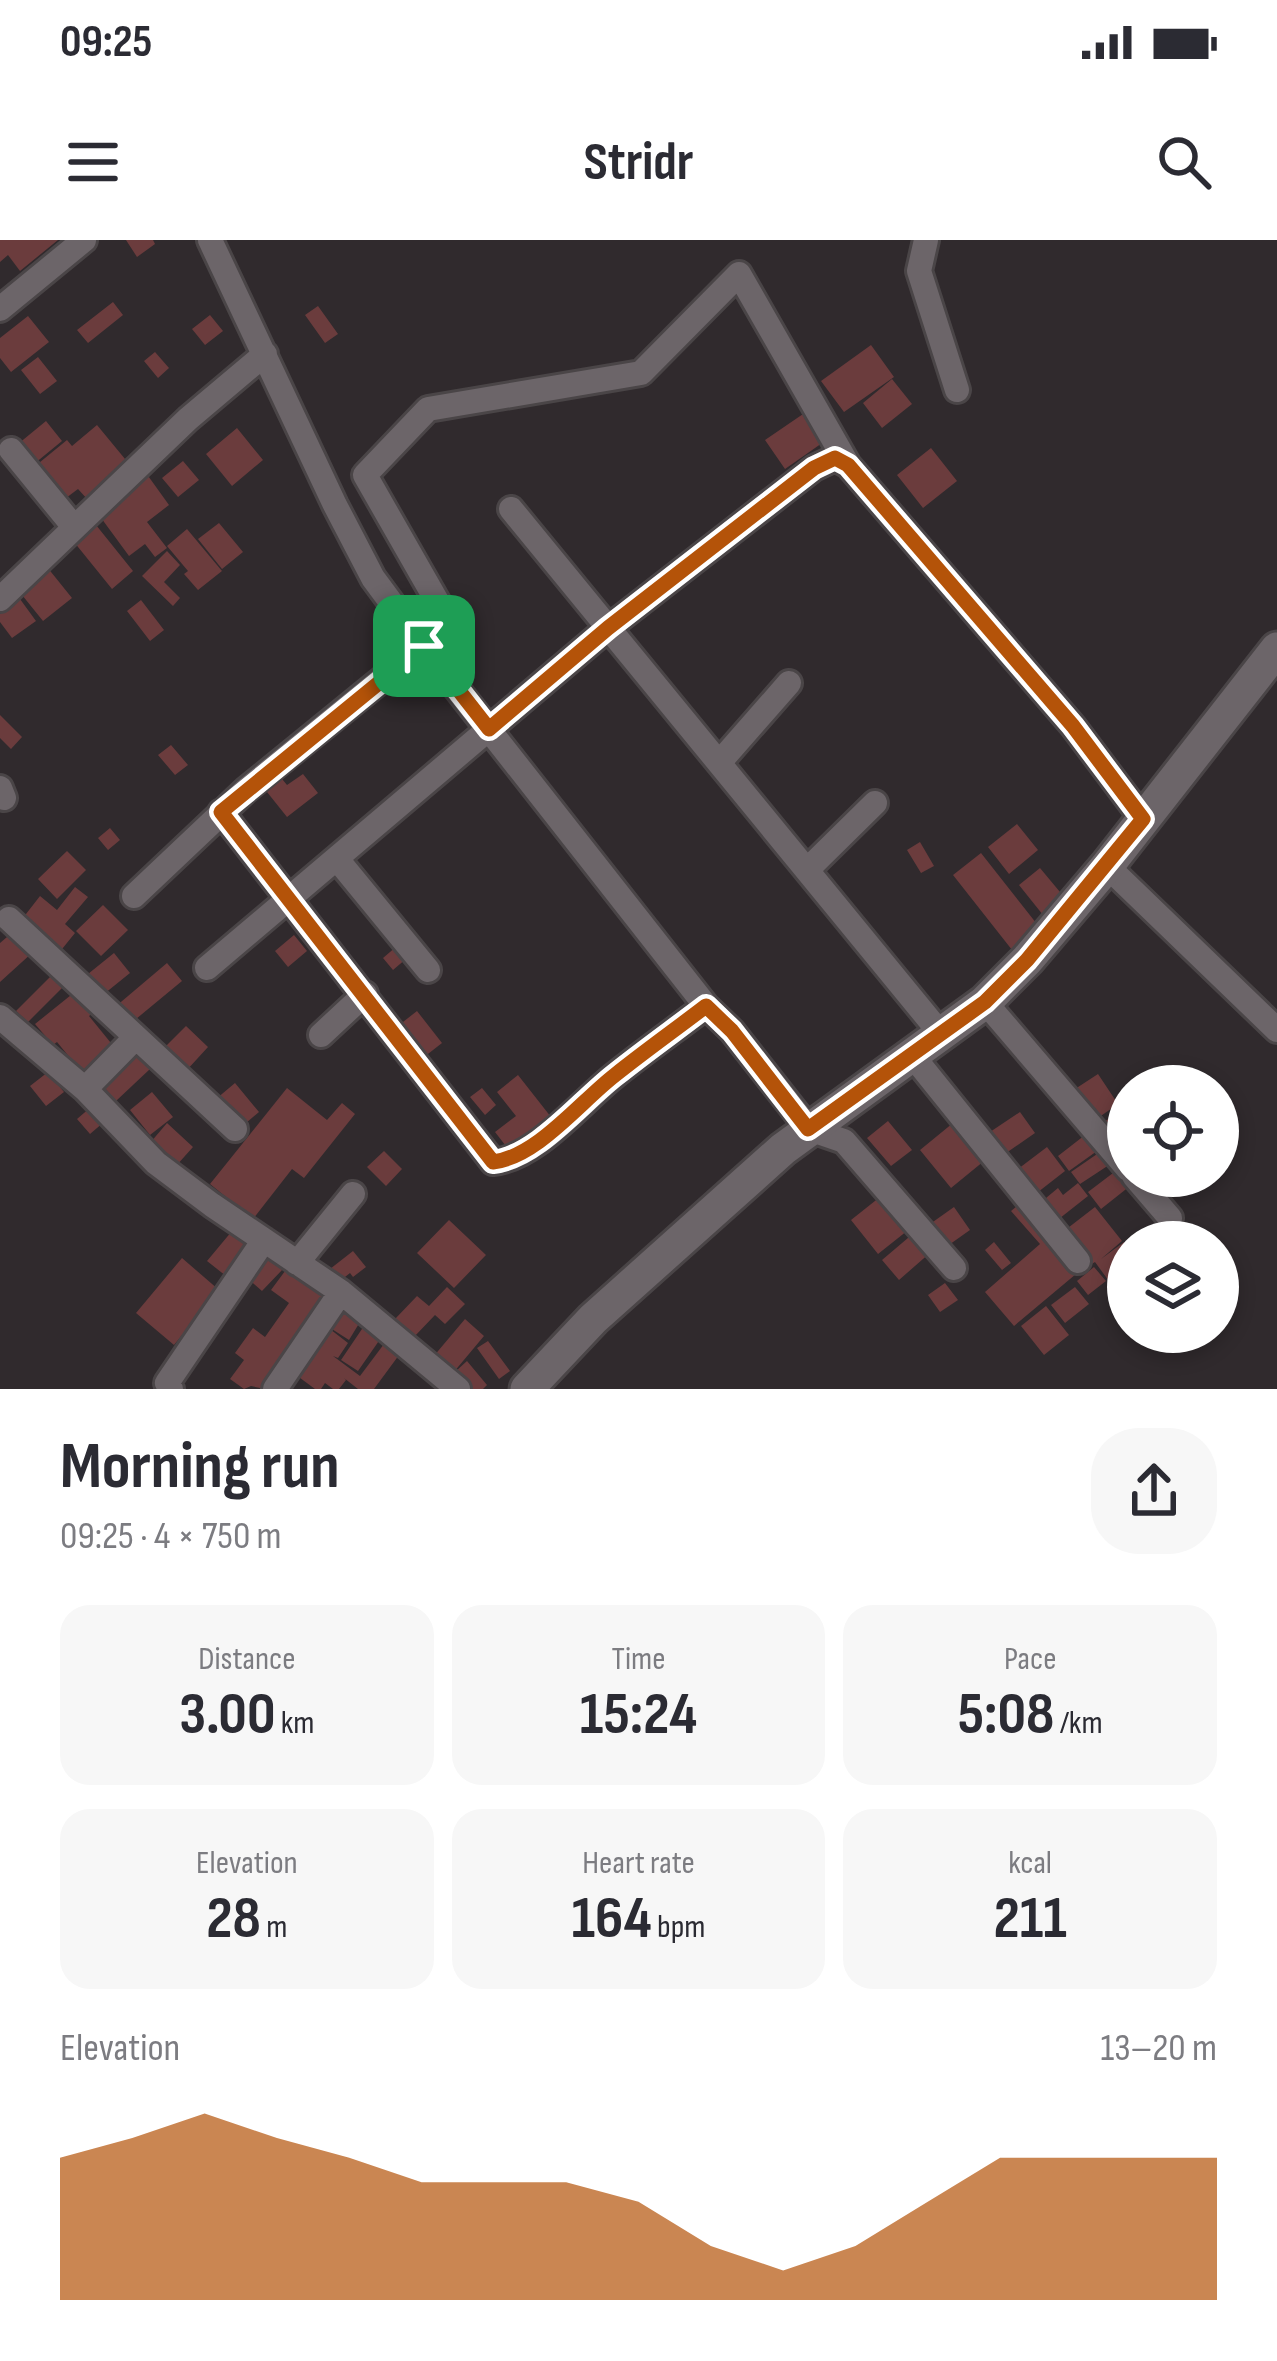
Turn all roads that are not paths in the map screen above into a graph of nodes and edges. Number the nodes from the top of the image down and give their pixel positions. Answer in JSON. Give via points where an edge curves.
{"nodes":[{"id":1,"x":84,"y":240,"type":"edge"},
{"id":2,"x":211,"y":240,"type":"edge"},
{"id":3,"x":926,"y":240,"type":"edge"},
{"id":4,"x":0,"y":309,"type":"edge"},
{"id":5,"x":265,"y":354,"type":"junction"},
{"id":6,"x":957,"y":390,"type":"dead end"},
{"id":7,"x":11,"y":450,"type":"dead end"},
{"id":8,"x":848,"y":465,"type":"junction"},
{"id":9,"x":511,"y":509,"type":"dead end"},
{"id":10,"x":74,"y":527,"type":"junction"},
{"id":11,"x":0,"y":599,"type":"edge"},
{"id":12,"x":608,"y":628,"type":"junction"},
{"id":13,"x":424,"y":646,"type":"junction"},
{"id":14,"x":1277,"y":649,"type":"edge"},
{"id":15,"x":789,"y":682,"type":"dead end"},
{"id":16,"x":489,"y":729,"type":"junction"},
{"id":17,"x":719,"y":763,"type":"junction"},
{"id":18,"x":874,"y":802,"type":"dead end"},
{"id":19,"x":221,"y":812,"type":"junction"},
{"id":20,"x":1143,"y":819,"type":"junction"},
{"id":21,"x":337,"y":859,"type":"junction"},
{"id":22,"x":1107,"y":866,"type":"junction"},
{"id":23,"x":807,"y":870,"type":"junction"},
{"id":24,"x":134,"y":896,"type":"dead end"},
{"id":25,"x":291,"y":898,"type":"junction"},
{"id":26,"x":9,"y":919,"type":"dead end"},
{"id":27,"x":207,"y":968,"type":"dead end"},
{"id":28,"x":428,"y":970,"type":"dead end"},
{"id":29,"x":364,"y":994,"type":"junction"},
{"id":30,"x":985,"y":1002,"type":"junction"},
{"id":31,"x":706,"y":1006,"type":"junction"},
{"id":32,"x":0,"y":1017,"type":"edge"},
{"id":33,"x":1277,"y":1030,"type":"edge"},
{"id":34,"x":941,"y":1034,"type":"junction"},
{"id":35,"x":321,"y":1035,"type":"dead end"},
{"id":36,"x":136,"y":1037,"type":"junction"},
{"id":37,"x":912,"y":1055,"type":"junction"},
{"id":38,"x":86,"y":1089,"type":"junction"},
{"id":39,"x":235,"y":1129,"type":"dead end"},
{"id":40,"x":808,"y":1129,"type":"junction"},
{"id":41,"x":1107,"y":1145,"type":"edge"},
{"id":42,"x":353,"y":1194,"type":"dead end"},
{"id":43,"x":1152,"y":1197,"type":"edge"},
{"id":44,"x":1170,"y":1218,"type":"dead end"},
{"id":45,"x":264,"y":1240,"type":"junction"},
{"id":46,"x":1078,"y":1261,"type":"dead end"},
{"id":47,"x":297,"y":1263,"type":"junction"},
{"id":48,"x":954,"y":1268,"type":"dead end"},
{"id":49,"x":341,"y":1292,"type":"junction"},
{"id":50,"x":171,"y":1389,"type":"edge"},
{"id":51,"x":274,"y":1389,"type":"edge"},
{"id":52,"x":458,"y":1389,"type":"edge"},
{"id":53,"x":526,"y":1389,"type":"edge"}],
"edges":[{"from":1,"to":4,"type":"street"},
{"from":2,"to":5,"type":"street"},
{"from":3,"to":6,"type":"street","via":[[919,272]]},
{"from":5,"to":10,"type":"street"},
{"from":5,"to":13,"type":"street","via":[[373,578]]},
{"from":7,"to":10,"type":"street"},
{"from":8,"to":12,"type":"street","via":[[835,458],[814,468]]},
{"from":8,"to":13,"type":"street","via":[[739,274],[641,373],[428,410],[365,475],[450,624]]},
{"from":8,"to":20,"type":"street"},
{"from":9,"to":12,"type":"street"},
{"from":10,"to":11,"type":"street"},
{"from":12,"to":16,"type":"street"},
{"from":12,"to":17,"type":"street"},
{"from":13,"to":16,"type":"street"},
{"from":13,"to":19,"type":"street"},
{"from":14,"to":20,"type":"street"},
{"from":15,"to":17,"type":"street"},
{"from":16,"to":21,"type":"street"},
{"from":16,"to":31,"type":"street"},
{"from":17,"to":23,"type":"street"},
{"from":18,"to":23,"type":"street"},
{"from":19,"to":24,"type":"street"},
{"from":19,"to":25,"type":"street"},
{"from":20,"to":22,"type":"street"},
{"from":21,"to":25,"type":"street"},
{"from":21,"to":28,"type":"street"},
{"from":22,"to":30,"type":"street"},
{"from":22,"to":33,"type":"street"},
{"from":23,"to":34,"type":"street"},
{"from":25,"to":27,"type":"street"},
{"from":25,"to":29,"type":"street"},
{"from":26,"to":36,"type":"street"},
{"from":29,"to":31,"type":"street","via":[[493,1162],[526,1152]]},
{"from":29,"to":35,"type":"street"},
{"from":30,"to":34,"type":"street"},
{"from":30,"to":41,"type":"street"},
{"from":31,"to":40,"type":"street"},
{"from":32,"to":38,"type":"street"},
{"from":34,"to":37,"type":"street"},
{"from":36,"to":38,"type":"street"},
{"from":36,"to":39,"type":"street"},
{"from":37,"to":40,"type":"street"},
{"from":37,"to":46,"type":"street"},
{"from":38,"to":45,"type":"street","via":[[157,1163]]},
{"from":40,"to":48,"type":"street","via":[[844,1141]]},
{"from":40,"to":53,"type":"street","via":[[593,1318]]},
{"from":42,"to":47,"type":"street"},
{"from":43,"to":44,"type":"street"},
{"from":45,"to":47,"type":"street"},
{"from":45,"to":50,"type":"street","via":[[167,1382]]},
{"from":47,"to":49,"type":"street"},
{"from":49,"to":51,"type":"street"},
{"from":49,"to":52,"type":"street"}]}
